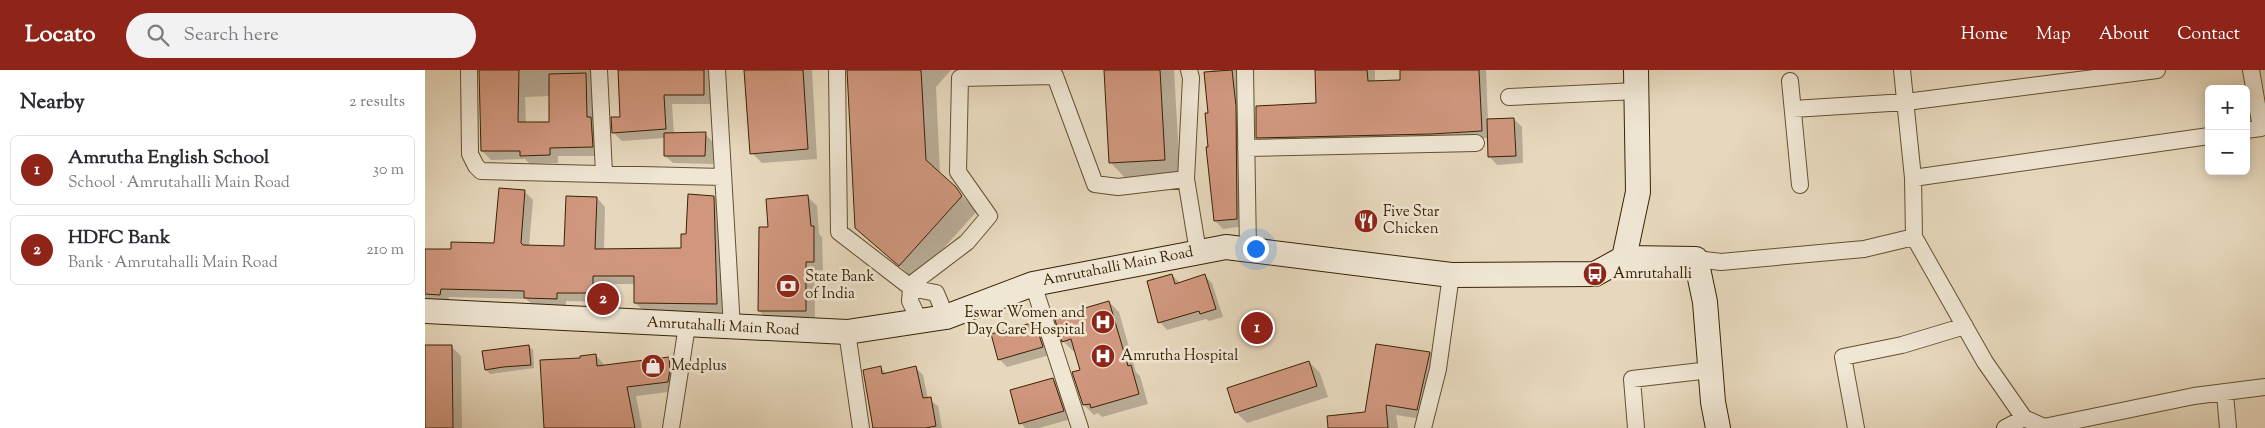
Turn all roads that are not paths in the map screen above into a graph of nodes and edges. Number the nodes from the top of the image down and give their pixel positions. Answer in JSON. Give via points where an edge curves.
{"nodes":[{"id":1,"x":469,"y":70,"type":"edge"},
{"id":2,"x":599,"y":70,"type":"edge"},
{"id":3,"x":717,"y":70,"type":"edge"},
{"id":4,"x":837,"y":70,"type":"edge"},
{"id":5,"x":1189,"y":70,"type":"edge"},
{"id":6,"x":1245,"y":70,"type":"edge"},
{"id":7,"x":1902,"y":70,"type":"edge"},
{"id":8,"x":2157,"y":70,"type":"edge"},
{"id":9,"x":2251,"y":70,"type":"edge"},
{"id":10,"x":1637,"y":80,"type":"edge"},
{"id":11,"x":1790,"y":81,"type":"dead end"},
{"id":12,"x":1509,"y":96,"type":"dead end"},
{"id":13,"x":1906,"y":102,"type":"junction"},
{"id":14,"x":1793,"y":110,"type":"junction"},
{"id":15,"x":2257,"y":134,"type":"edge"},
{"id":16,"x":2205,"y":137,"type":"edge"},
{"id":17,"x":1476,"y":143,"type":"dead end"},
{"id":18,"x":1246,"y":148,"type":"junction"},
{"id":19,"x":605,"y":173,"type":"junction"},
{"id":20,"x":723,"y":177,"type":"junction"},
{"id":21,"x":1913,"y":178,"type":"junction"},
{"id":22,"x":1186,"y":180,"type":"junction"},
{"id":23,"x":1800,"y":185,"type":"dead end"},
{"id":24,"x":1914,"y":237,"type":"junction"},
{"id":25,"x":1248,"y":249,"type":"junction"},
{"id":26,"x":1198,"y":252,"type":"junction"},
{"id":27,"x":1624,"y":258,"type":"junction"},
{"id":28,"x":1696,"y":259,"type":"junction"},
{"id":29,"x":1451,"y":276,"type":"junction"},
{"id":30,"x":1033,"y":284,"type":"junction"},
{"id":31,"x":910,"y":287,"type":"junction"},
{"id":32,"x":425,"y":311,"type":"edge"},
{"id":33,"x":946,"y":317,"type":"junction"},
{"id":34,"x":920,"y":322,"type":"junction"},
{"id":35,"x":687,"y":326,"type":"junction"},
{"id":36,"x":1965,"y":326,"type":"junction"},
{"id":37,"x":732,"y":328,"type":"junction"},
{"id":38,"x":847,"y":332,"type":"junction"},
{"id":39,"x":1710,"y":370,"type":"junction"},
{"id":40,"x":2265,"y":387,"type":"edge"},
{"id":41,"x":2225,"y":394,"type":"junction"},
{"id":42,"x":2024,"y":418,"type":"junction"},
{"id":43,"x":2044,"y":427,"type":"edge"},
{"id":44,"x":671,"y":428,"type":"edge"},
{"id":45,"x":861,"y":428,"type":"edge"},
{"id":46,"x":1080,"y":428,"type":"edge"},
{"id":47,"x":1423,"y":428,"type":"edge"},
{"id":48,"x":1635,"y":428,"type":"edge"},
{"id":49,"x":1718,"y":428,"type":"edge"},
{"id":50,"x":1856,"y":428,"type":"edge"},
{"id":51,"x":2005,"y":428,"type":"edge"},
{"id":52,"x":2228,"y":428,"type":"edge"}],
"edges":[{"from":1,"to":19,"type":"street","via":[[471,154],[481,170]]},
{"from":2,"to":19,"type":"street"},
{"from":3,"to":20,"type":"street"},
{"from":4,"to":31,"type":"street","via":[[839,232]]},
{"from":5,"to":22,"type":"street"},
{"from":6,"to":18,"type":"street"},
{"from":7,"to":13,"type":"street"},
{"from":8,"to":13,"type":"street"},
{"from":9,"to":15,"type":"street"},
{"from":10,"to":12,"type":"street"},
{"from":10,"to":27,"type":"street","via":[[1638,192]]},
{"from":11,"to":14,"type":"street"},
{"from":13,"to":14,"type":"street"},
{"from":13,"to":21,"type":"street"},
{"from":14,"to":23,"type":"street"},
{"from":16,"to":21,"type":"street"},
{"from":17,"to":18,"type":"street"},
{"from":18,"to":25,"type":"street"},
{"from":19,"to":20,"type":"street"},
{"from":20,"to":37,"type":"street"},
{"from":21,"to":24,"type":"street"},
{"from":22,"to":26,"type":"street"},
{"from":22,"to":31,"type":"street","via":[[1118,187],[1095,184],[1055,76],[960,78],[958,172],[989,216],[967,242]]},
{"from":24,"to":28,"type":"street","via":[[1864,249],[1721,262]]},
{"from":24,"to":36,"type":"street"},
{"from":25,"to":26,"type":"street","name":"Amrutahalli Main Road","via":[[1226,246]]},
{"from":25,"to":29,"type":"street","name":"Amrutahalli Main Road"},
{"from":26,"to":30,"type":"street","name":"Amrutahalli Main Road"},
{"from":27,"to":28,"type":"street"},
{"from":27,"to":29,"type":"street","name":"Amrutahalli Main Road","via":[[1595,274]]},
{"from":28,"to":39,"type":"street","via":[[1705,302]]},
{"from":29,"to":47,"type":"street","via":[[1439,369]]},
{"from":30,"to":33,"type":"street","name":"Amrutahalli Main Road"},
{"from":30,"to":46,"type":"street"},
{"from":31,"to":33,"type":"street","via":[[935,293]]},
{"from":31,"to":34,"type":"street","via":[[910,301]]},
{"from":32,"to":35,"type":"street","name":"Amrutahalli Main Road"},
{"from":33,"to":34,"type":"street","name":"Amrutahalli Main Road"},
{"from":34,"to":38,"type":"street","name":"Amrutahalli Main Road"},
{"from":35,"to":37,"type":"street","name":"Amrutahalli Main Road"},
{"from":35,"to":44,"type":"street"},
{"from":36,"to":42,"type":"street","via":[[1985,362]]},
{"from":36,"to":50,"type":"street","via":[[1902,345],[1843,357]]},
{"from":37,"to":38,"type":"street","name":"Amrutahalli Main Road"},
{"from":38,"to":45,"type":"street"},
{"from":39,"to":48,"type":"street","via":[[1632,379]]},
{"from":39,"to":49,"type":"street"},
{"from":40,"to":41,"type":"street"},
{"from":41,"to":43,"type":"street","via":[[2193,396]]},
{"from":41,"to":52,"type":"street"},
{"from":42,"to":43,"type":"street"},
{"from":42,"to":51,"type":"street"}]}
